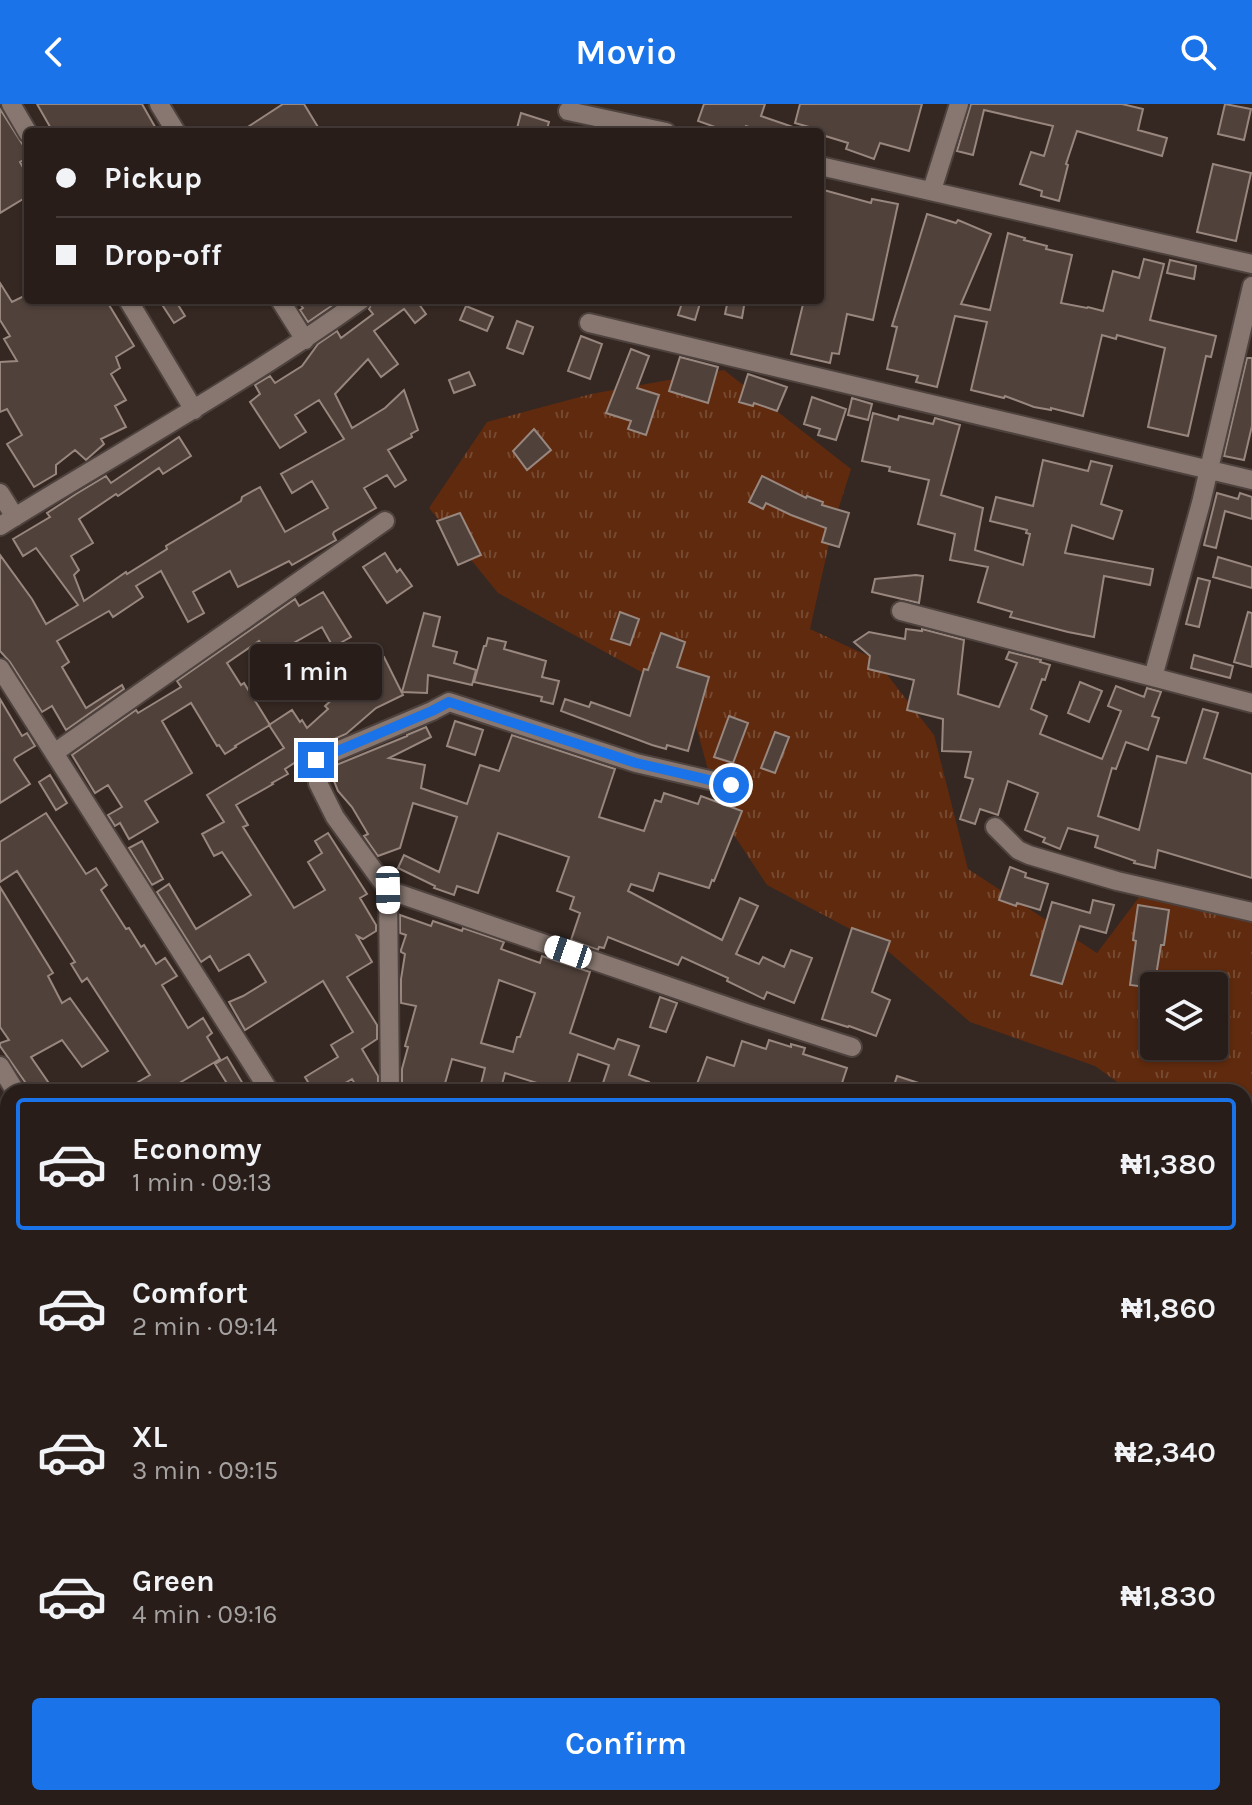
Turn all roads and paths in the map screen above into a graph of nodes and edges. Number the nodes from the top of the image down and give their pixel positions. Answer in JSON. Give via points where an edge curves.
{"nodes":[{"id":1,"x":11,"y":104,"type":"edge"},
{"id":2,"x":159,"y":104,"type":"edge"},
{"id":3,"x":959,"y":104,"type":"edge"},
{"id":4,"x":568,"y":111,"type":"dead end"},
{"id":5,"x":25,"y":128,"type":"edge"},
{"id":6,"x":174,"y":128,"type":"edge"},
{"id":7,"x":647,"y":128,"type":"edge"},
{"id":8,"x":824,"y":167,"type":"edge"},
{"id":9,"x":932,"y":190,"type":"junction"},
{"id":10,"x":1252,"y":264,"type":"edge"},
{"id":11,"x":1252,"y":286,"type":"edge"},
{"id":12,"x":130,"y":304,"type":"edge"},
{"id":13,"x":282,"y":304,"type":"edge"},
{"id":14,"x":355,"y":304,"type":"edge"},
{"id":15,"x":589,"y":323,"type":"dead end"},
{"id":16,"x":305,"y":340,"type":"junction"},
{"id":17,"x":194,"y":410,"type":"junction"},
{"id":18,"x":1208,"y":469,"type":"junction"},
{"id":19,"x":1252,"y":480,"type":"edge"},
{"id":20,"x":0,"y":493,"type":"edge"},
{"id":21,"x":385,"y":521,"type":"dead end"},
{"id":22,"x":7,"y":522,"type":"edge"},
{"id":23,"x":901,"y":611,"type":"dead end"},
{"id":24,"x":0,"y":668,"type":"edge"},
{"id":25,"x":1153,"y":677,"type":"junction"},
{"id":26,"x":1252,"y":703,"type":"edge"},
{"id":27,"x":54,"y":753,"type":"junction"},
{"id":28,"x":731,"y":785,"type":"dead end"},
{"id":29,"x":995,"y":827,"type":"dead end"},
{"id":30,"x":388,"y":890,"type":"junction"},
{"id":31,"x":1252,"y":912,"type":"edge"},
{"id":32,"x":852,"y":1047,"type":"dead end"},
{"id":33,"x":265,"y":1084,"type":"edge"},
{"id":34,"x":390,"y":1084,"type":"edge"}],
"edges":[{"from":1,"to":5,"type":"street"},
{"from":2,"to":6,"type":"street"},
{"from":3,"to":9,"type":"street"},
{"from":4,"to":7,"type":"street"},
{"from":8,"to":9,"type":"street"},
{"from":9,"to":10,"type":"street"},
{"from":11,"to":18,"type":"street"},
{"from":12,"to":17,"type":"street"},
{"from":13,"to":16,"type":"street"},
{"from":14,"to":16,"type":"street"},
{"from":15,"to":18,"type":"street"},
{"from":16,"to":17,"type":"street"},
{"from":17,"to":22,"type":"street"},
{"from":18,"to":19,"type":"street"},
{"from":18,"to":25,"type":"street"},
{"from":20,"to":22,"type":"street"},
{"from":21,"to":27,"type":"street"},
{"from":23,"to":25,"type":"street"},
{"from":24,"to":27,"type":"street"},
{"from":25,"to":26,"type":"street"},
{"from":27,"to":33,"type":"street"},
{"from":28,"to":30,"type":"street","via":[[636,763],[449,702],[316,760],[318,783],[335,817]]},
{"from":29,"to":31,"type":"street","via":[[1029,855]]},
{"from":30,"to":32,"type":"street"},
{"from":30,"to":34,"type":"street"}]}
